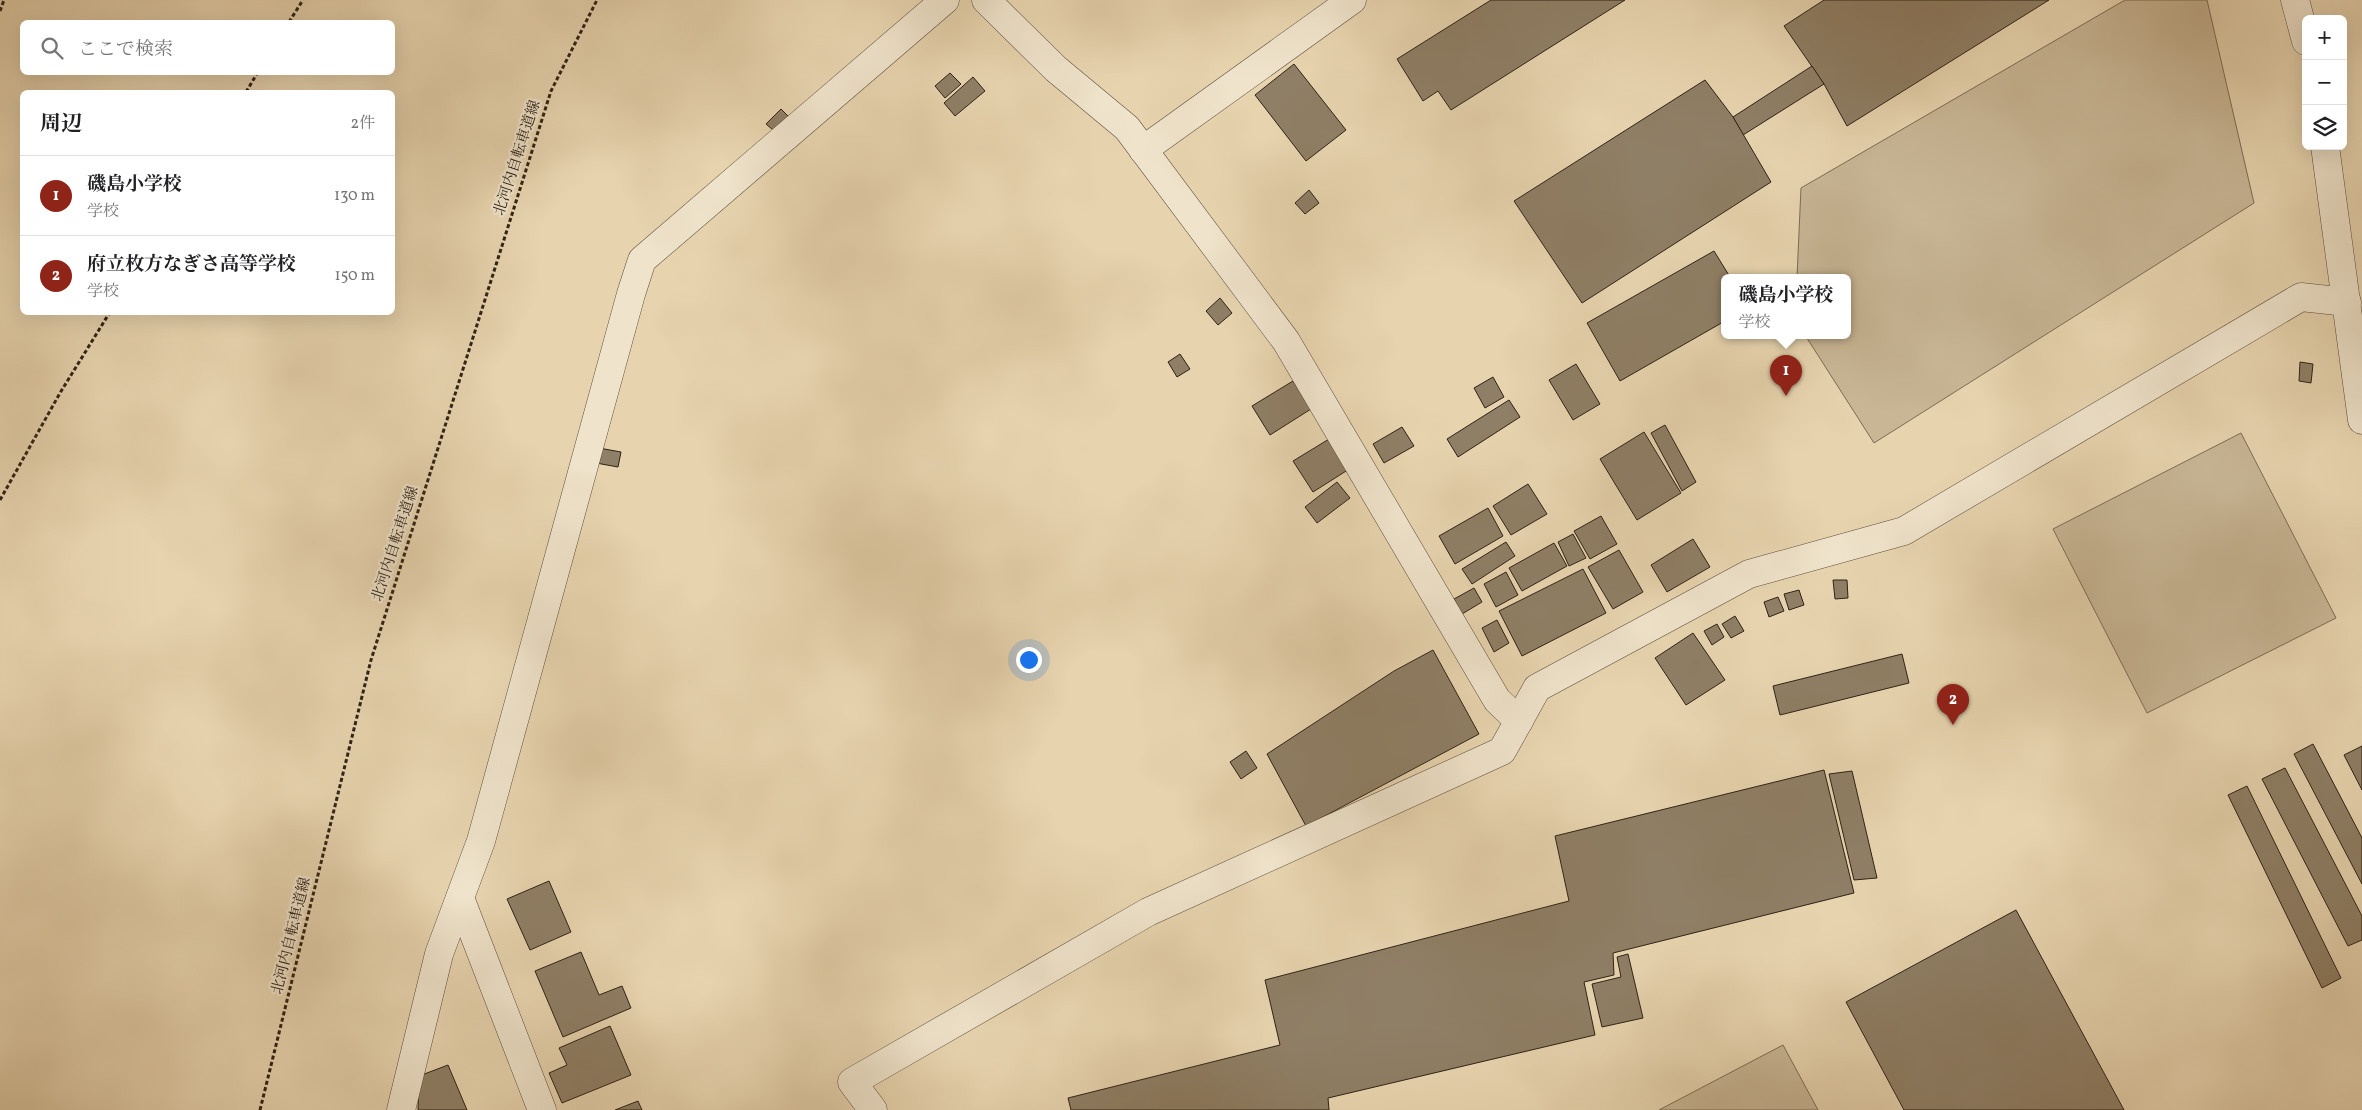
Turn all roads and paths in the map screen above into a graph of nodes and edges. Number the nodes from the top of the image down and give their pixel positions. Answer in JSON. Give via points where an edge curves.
{"nodes":[{"id":1,"x":4,"y":0,"type":"edge"},
{"id":2,"x":303,"y":0,"type":"edge"},
{"id":3,"x":597,"y":0,"type":"edge"},
{"id":4,"x":945,"y":0,"type":"edge"},
{"id":5,"x":986,"y":0,"type":"edge"},
{"id":6,"x":1352,"y":0,"type":"edge"},
{"id":7,"x":2295,"y":0,"type":"edge"},
{"id":8,"x":0,"y":11,"type":"edge"},
{"id":9,"x":290,"y":20,"type":"edge"},
{"id":10,"x":2302,"y":27,"type":"edge"},
{"id":11,"x":256,"y":75,"type":"edge"},
{"id":12,"x":247,"y":90,"type":"edge"},
{"id":13,"x":1143,"y":150,"type":"junction"},
{"id":14,"x":2326,"y":150,"type":"edge"},
{"id":15,"x":2347,"y":302,"type":"junction"},
{"id":16,"x":108,"y":315,"type":"edge"},
{"id":17,"x":2362,"y":420,"type":"edge"},
{"id":18,"x":0,"y":500,"type":"edge"},
{"id":19,"x":1519,"y":721,"type":"junction"},
{"id":20,"x":460,"y":898,"type":"junction"},
{"id":21,"x":260,"y":1110,"type":"edge"},
{"id":22,"x":401,"y":1110,"type":"edge"},
{"id":23,"x":542,"y":1110,"type":"edge"},
{"id":24,"x":873,"y":1110,"type":"edge"}],
"edges":[{"from":1,"to":8,"type":"path"},
{"from":2,"to":9,"type":"path"},
{"from":3,"to":21,"type":"path","name":"北河内自転車道線","via":[[551,90],[371,660]]},
{"from":4,"to":20,"type":"street","via":[[642,260],[481,841]]},
{"from":5,"to":13,"type":"street","via":[[1056,70],[1127,128]]},
{"from":6,"to":13,"type":"street"},
{"from":7,"to":10,"type":"street"},
{"from":11,"to":12,"type":"path"},
{"from":13,"to":19,"type":"street","via":[[1286,341],[1497,700]]},
{"from":14,"to":15,"type":"street"},
{"from":15,"to":17,"type":"street"},
{"from":15,"to":19,"type":"street","via":[[2301,297],[1904,531],[1749,574],[1537,688]]},
{"from":16,"to":18,"type":"path"},
{"from":19,"to":24,"type":"street","via":[[1502,751],[1148,912],[852,1082]]},
{"from":20,"to":22,"type":"street","via":[[439,954]]},
{"from":20,"to":23,"type":"street"}]}
